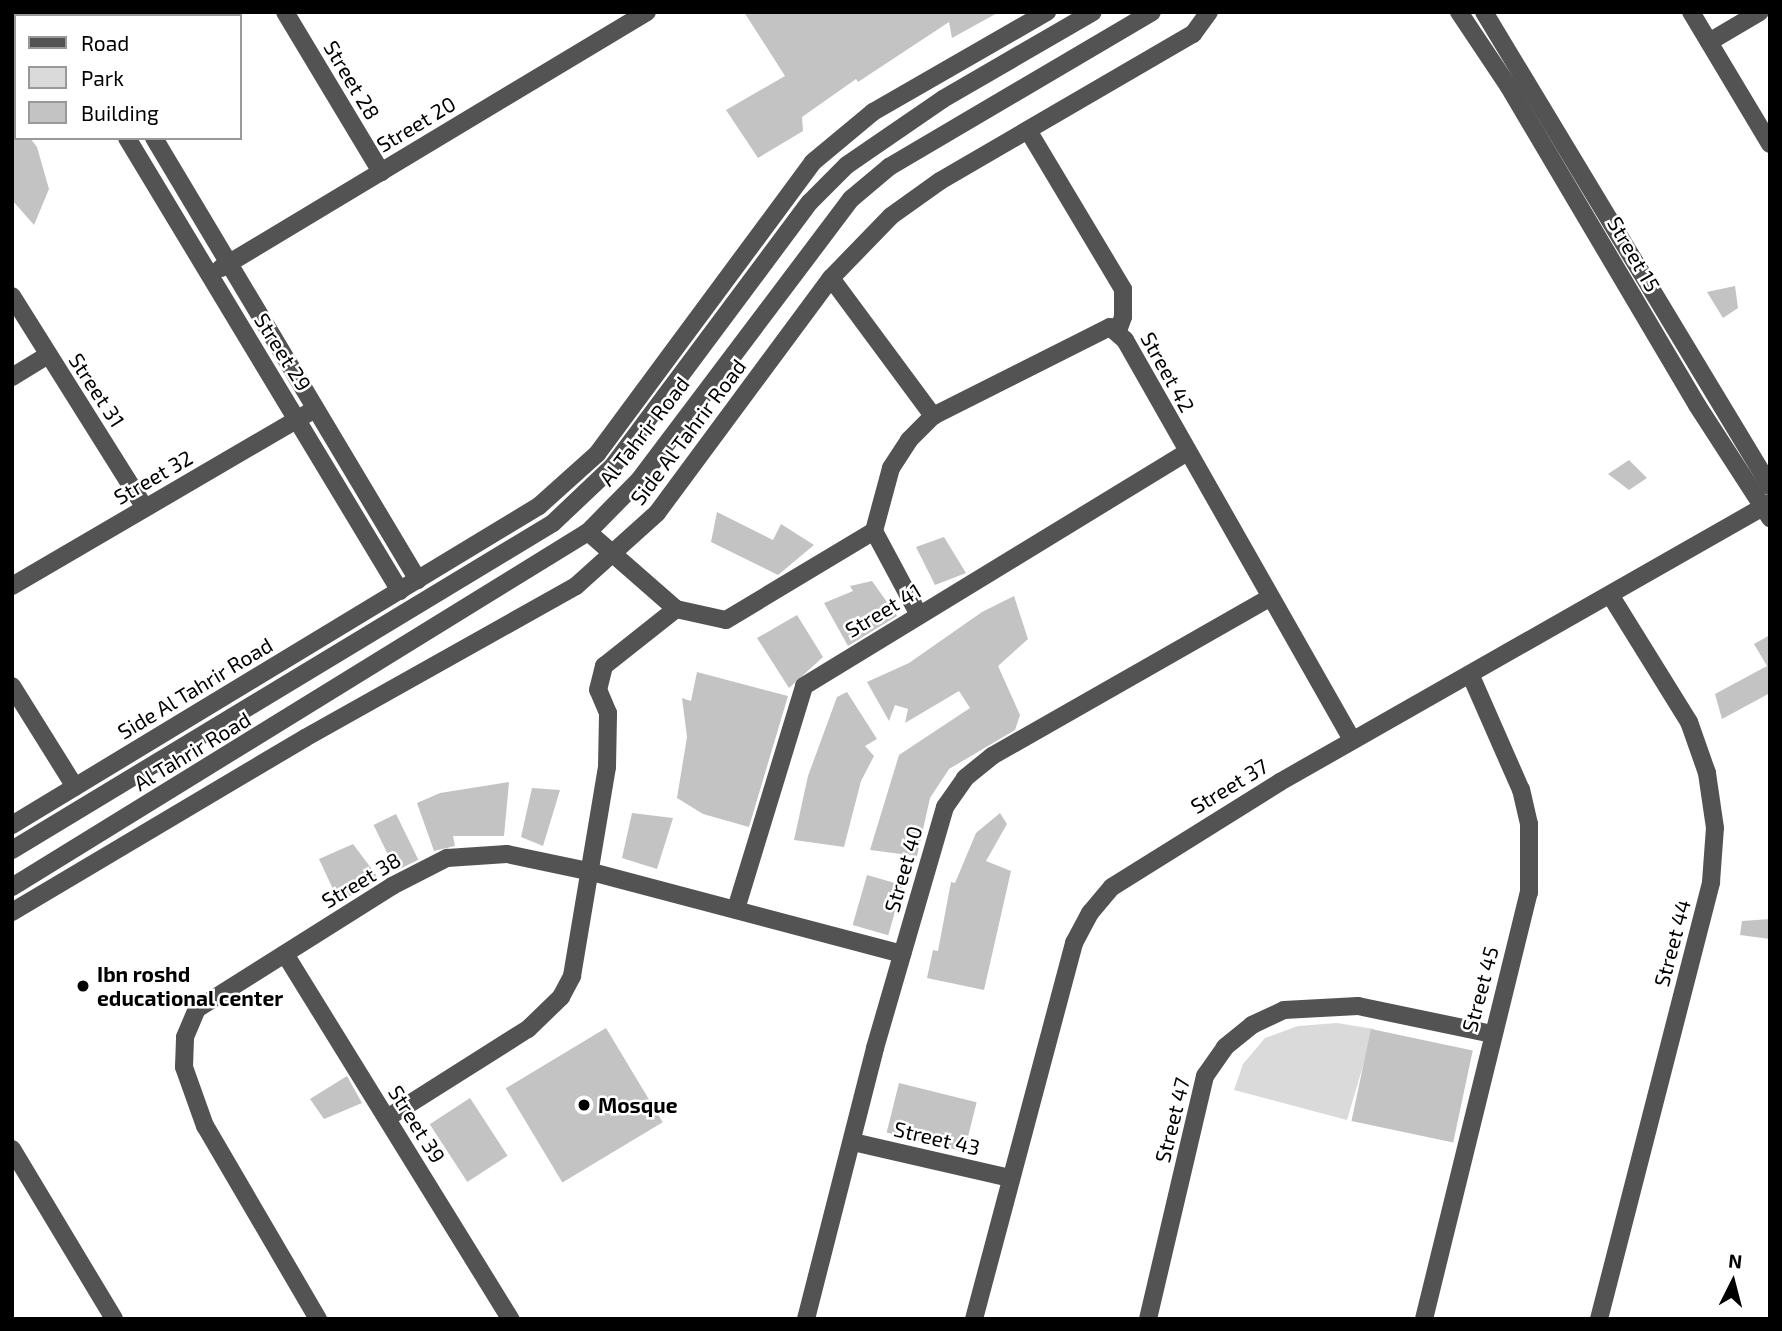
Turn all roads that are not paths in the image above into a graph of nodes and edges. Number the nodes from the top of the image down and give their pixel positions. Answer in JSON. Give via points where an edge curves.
{"nodes":[{"id":1,"x":285,"y":12,"type":"edge"},
{"id":2,"x":647,"y":12,"type":"edge"},
{"id":3,"x":1047,"y":12,"type":"edge"},
{"id":4,"x":1093,"y":12,"type":"edge"},
{"id":5,"x":1152,"y":12,"type":"edge"},
{"id":6,"x":1209,"y":12,"type":"edge"},
{"id":7,"x":1459,"y":12,"type":"edge"},
{"id":8,"x":1484,"y":12,"type":"edge"},
{"id":9,"x":1691,"y":12,"type":"edge"},
{"id":10,"x":1760,"y":12,"type":"edge"},
{"id":11,"x":1069,"y":26,"type":"junction"},
{"id":12,"x":1709,"y":43,"type":"junction"},
{"id":13,"x":1081,"y":54,"type":"junction"},
{"id":14,"x":1009,"y":60,"type":"junction"},
{"id":15,"x":949,"y":69,"type":"junction"},
{"id":16,"x":1029,"y":84,"type":"junction"},
{"id":17,"x":943,"y":99,"type":"junction"},
{"id":18,"x":1030,"y":132,"type":"junction"},
{"id":19,"x":128,"y":140,"type":"edge"},
{"id":20,"x":155,"y":140,"type":"edge"},
{"id":21,"x":1770,"y":145,"type":"edge"},
{"id":22,"x":381,"y":172,"type":"junction"},
{"id":23,"x":229,"y":262,"type":"junction"},
{"id":24,"x":209,"y":275,"type":"junction"},
{"id":25,"x":831,"y":278,"type":"junction"},
{"id":26,"x":12,"y":296,"type":"edge"},
{"id":27,"x":1118,"y":331,"type":"junction"},
{"id":28,"x":48,"y":355,"type":"junction"},
{"id":29,"x":12,"y":377,"type":"edge"},
{"id":30,"x":317,"y":407,"type":"junction"},
{"id":31,"x":933,"y":416,"type":"junction"},
{"id":32,"x":298,"y":419,"type":"junction"},
{"id":33,"x":626,"y":448,"type":"junction"},
{"id":34,"x":1186,"y":453,"type":"junction"},
{"id":35,"x":597,"y":454,"type":"junction"},
{"id":36,"x":1770,"y":486,"type":"edge"},
{"id":37,"x":145,"y":508,"type":"junction"},
{"id":38,"x":1768,"y":510,"type":"edge"},
{"id":39,"x":874,"y":531,"type":"junction"},
{"id":40,"x":588,"y":532,"type":"junction"},
{"id":41,"x":615,"y":556,"type":"junction"},
{"id":42,"x":418,"y":580,"type":"junction"},
{"id":43,"x":12,"y":586,"type":"edge"},
{"id":44,"x":400,"y":590,"type":"junction"},
{"id":45,"x":1611,"y":596,"type":"junction"},
{"id":46,"x":1269,"y":598,"type":"junction"},
{"id":47,"x":676,"y":609,"type":"junction"},
{"id":48,"x":919,"y":615,"type":"junction"},
{"id":49,"x":298,"y":652,"type":"junction"},
{"id":50,"x":1471,"y":676,"type":"junction"},
{"id":51,"x":12,"y":686,"type":"edge"},
{"id":52,"x":286,"y":687,"type":"junction"},
{"id":53,"x":210,"y":733,"type":"junction"},
{"id":54,"x":1352,"y":740,"type":"junction"},
{"id":55,"x":226,"y":759,"type":"junction"},
{"id":56,"x":157,"y":765,"type":"junction"},
{"id":57,"x":75,"y":787,"type":"junction"},
{"id":58,"x":168,"y":792,"type":"junction"},
{"id":59,"x":12,"y":825,"type":"edge"},
{"id":60,"x":12,"y":830,"type":"edge"},
{"id":61,"x":45,"y":831,"type":"junction"},
{"id":62,"x":97,"y":835,"type":"junction"},
{"id":63,"x":12,"y":850,"type":"edge"},
{"id":64,"x":588,"y":871,"type":"junction"},
{"id":65,"x":78,"y":873,"type":"junction"},
{"id":66,"x":12,"y":887,"type":"edge"},
{"id":67,"x":736,"y":909,"type":"junction"},
{"id":68,"x":12,"y":912,"type":"edge"},
{"id":69,"x":285,"y":954,"type":"junction"},
{"id":70,"x":902,"y":954,"type":"junction"},
{"id":71,"x":1492,"y":1034,"type":"junction"},
{"id":72,"x":387,"y":1118,"type":"junction"},
{"id":73,"x":853,"y":1142,"type":"junction"},
{"id":74,"x":12,"y":1149,"type":"edge"},
{"id":75,"x":1010,"y":1178,"type":"junction"},
{"id":76,"x":114,"y":1319,"type":"edge"},
{"id":77,"x":318,"y":1319,"type":"edge"},
{"id":78,"x":510,"y":1319,"type":"edge"},
{"id":79,"x":806,"y":1319,"type":"edge"},
{"id":80,"x":974,"y":1319,"type":"edge"},
{"id":81,"x":1148,"y":1319,"type":"edge"},
{"id":82,"x":1424,"y":1319,"type":"edge"},
{"id":83,"x":1599,"y":1319,"type":"edge"}],
"edges":[{"from":1,"to":22,"type":"street","name":"Street 28"},
{"from":2,"to":22,"type":"street","name":"Street 20"},
{"from":3,"to":15,"type":"street","name":"Side Al Tahrir Road"},
{"from":4,"to":11,"type":"street","name":"Al Tahrir Road"},
{"from":5,"to":13,"type":"street","name":"Al Tahrir Road"},
{"from":6,"to":18,"type":"street","name":"Side Al Tahrir Road","via":[[1193,34]]},
{"from":7,"to":38,"type":"street","name":"Street 15","via":[[1509,87],[1697,405]]},
{"from":8,"to":36,"type":"street","name":"Street 15"},
{"from":9,"to":12,"type":"street"},
{"from":10,"to":12,"type":"street"},
{"from":11,"to":13,"type":"street","via":[[1062,42],[1070,52]]},
{"from":11,"to":14,"type":"street","name":"Al Tahrir Road"},
{"from":12,"to":21,"type":"street"},
{"from":13,"to":16,"type":"street","name":"Al Tahrir Road"},
{"from":14,"to":16,"type":"street","via":[[1024,68]]},
{"from":14,"to":17,"type":"street","name":"Al Tahrir Road"},
{"from":15,"to":17,"type":"street"},
{"from":15,"to":35,"type":"street","name":"Side Al Tahrir Road","via":[[873,112],[813,162]]},
{"from":16,"to":40,"type":"street","name":"Al Tahrir Road","via":[[889,167],[851,199],[640,479]]},
{"from":17,"to":33,"type":"street","name":"Al Tahrir Road","via":[[867,147],[810,202]]},
{"from":18,"to":25,"type":"street","name":"Side Al Tahrir Road","via":[[915,197],[868,236]]},
{"from":18,"to":27,"type":"street","via":[[1122,289],[1123,317]]},
{"from":19,"to":24,"type":"street","name":"Street 29"},
{"from":20,"to":23,"type":"street","name":"Street 29"},
{"from":22,"to":23,"type":"street","name":"Street 20"},
{"from":23,"to":24,"type":"street","name":"Street 20"},
{"from":23,"to":30,"type":"street","name":"Street 29"},
{"from":24,"to":32,"type":"street","name":"Street 29"},
{"from":25,"to":31,"type":"street"},
{"from":25,"to":41,"type":"street","name":"Side Al Tahrir Road","via":[[676,491]]},
{"from":26,"to":28,"type":"street","name":"Street 31"},
{"from":27,"to":31,"type":"street","name":"Street 42","via":[[1100,329]]},
{"from":27,"to":34,"type":"street","name":"Street 42"},
{"from":28,"to":29,"type":"street"},
{"from":28,"to":37,"type":"street","name":"Street 31"},
{"from":30,"to":32,"type":"street","name":"Street 32"},
{"from":30,"to":42,"type":"street","name":"Street 29"},
{"from":31,"to":39,"type":"street","name":"Street 42","via":[[909,440],[891,468]]},
{"from":32,"to":37,"type":"street","name":"Street 32"},
{"from":32,"to":44,"type":"street","name":"Street 29"},
{"from":33,"to":35,"type":"street"},
{"from":33,"to":52,"type":"street","name":"Al Tahrir Road","via":[[553,523]]},
{"from":34,"to":46,"type":"street","name":"Street 42"},
{"from":34,"to":48,"type":"street","name":"Street 41"},
{"from":35,"to":42,"type":"street","name":"Side Al Tahrir Road","via":[[539,506]]},
{"from":37,"to":43,"type":"street","name":"Street 32"},
{"from":38,"to":45,"type":"street","name":"Street 37"},
{"from":39,"to":47,"type":"street","via":[[726,620]]},
{"from":39,"to":48,"type":"street"},
{"from":40,"to":41,"type":"street"},
{"from":40,"to":55,"type":"street","name":"Al Tahrir Road"},
{"from":41,"to":47,"type":"street"},
{"from":41,"to":65,"type":"street","name":"Side Al Tahrir Road","via":[[556,600],[305,738]]},
{"from":42,"to":44,"type":"street","name":"Side Al Tahrir Road"},
{"from":44,"to":49,"type":"street","name":"Side Al Tahrir Road"},
{"from":45,"to":50,"type":"street","name":"Street 37"},
{"from":45,"to":83,"type":"street","name":"Street 44","via":[[1689,722],[1707,773],[1715,828],[1711,882]]},
{"from":46,"to":54,"type":"street","name":"Street 42"},
{"from":46,"to":70,"type":"street","name":"Street 40","via":[[992,756],[965,778],[945,807],[933,839]]},
{"from":47,"to":64,"type":"street","via":[[604,666],[598,690],[608,713],[607,767]]},
{"from":48,"to":67,"type":"street","name":"Street 41","via":[[804,686]]},
{"from":49,"to":52,"type":"street"},
{"from":49,"to":57,"type":"street","name":"Side Al Tahrir Road"},
{"from":50,"to":54,"type":"street","name":"Street 37"},
{"from":50,"to":71,"type":"street","name":"Street 45","via":[[1521,790],[1531,859],[1529,893]]},
{"from":51,"to":57,"type":"street"},
{"from":52,"to":53,"type":"street","name":"Al Tahrir Road"},
{"from":53,"to":55,"type":"street","via":[[209,751]]},
{"from":53,"to":56,"type":"street","name":"Al Tahrir Road"},
{"from":54,"to":75,"type":"street","name":"Street 37","via":[[1139,866],[1112,887],[1090,913],[1074,943]]},
{"from":55,"to":58,"type":"street","name":"Al Tahrir Road"},
{"from":56,"to":58,"type":"street","via":[[169,775]]},
{"from":56,"to":61,"type":"street","name":"Al Tahrir Road"},
{"from":57,"to":59,"type":"street","name":"Side Al Tahrir Road"},
{"from":58,"to":62,"type":"street","name":"Al Tahrir Road"},
{"from":60,"to":61,"type":"street"},
{"from":61,"to":63,"type":"street","name":"Al Tahrir Road"},
{"from":62,"to":65,"type":"street"},
{"from":62,"to":66,"type":"street","name":"Al Tahrir Road"},
{"from":64,"to":67,"type":"street","name":"Street 38"},
{"from":64,"to":69,"type":"street","name":"Street 38","via":[[507,854],[447,858],[392,886]]},
{"from":64,"to":72,"type":"street","via":[[572,976],[561,997],[528,1029]]},
{"from":65,"to":68,"type":"street","name":"Side Al Tahrir Road"},
{"from":67,"to":70,"type":"street","name":"Street 38"},
{"from":69,"to":72,"type":"street","name":"Street 39"},
{"from":69,"to":77,"type":"street","name":"Street 38","via":[[197,1009],[185,1037],[184,1067],[205,1126]]},
{"from":70,"to":73,"type":"street","name":"Street 40"},
{"from":71,"to":81,"type":"street","name":"Street 47","via":[[1358,1006],[1319,1004],[1284,1010],[1243,1032],[1225,1047],[1205,1076]]},
{"from":71,"to":82,"type":"street","name":"Street 45"},
{"from":72,"to":78,"type":"street","name":"Street 39"},
{"from":73,"to":75,"type":"street","name":"Street 43"},
{"from":73,"to":79,"type":"street","name":"Street 40"},
{"from":74,"to":76,"type":"street"},
{"from":75,"to":80,"type":"street","name":"Street 37"}]}
